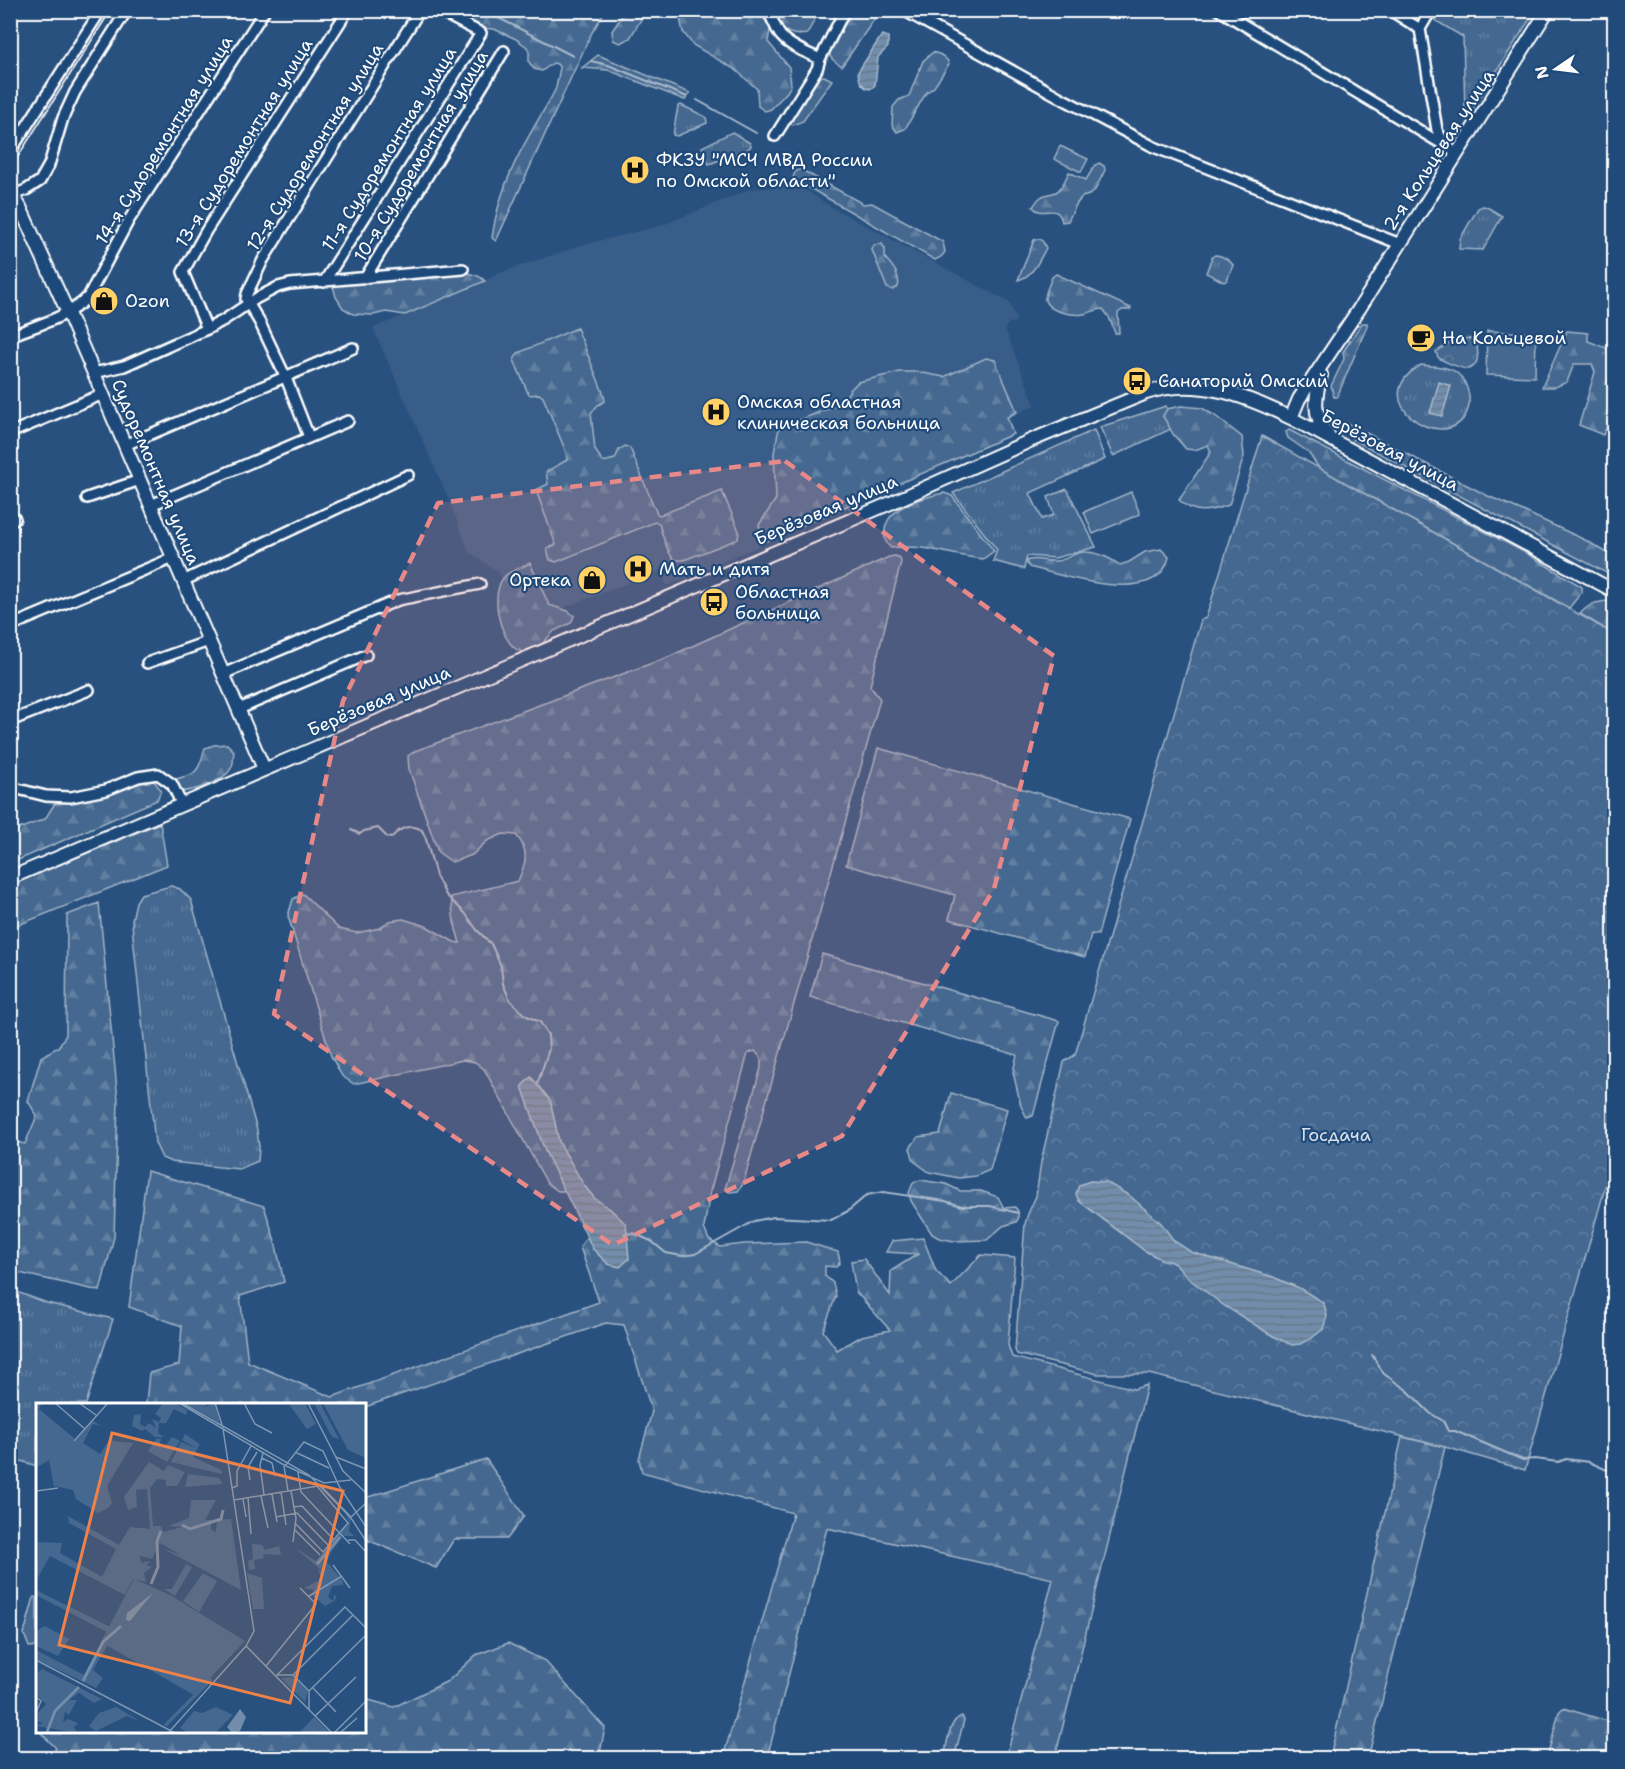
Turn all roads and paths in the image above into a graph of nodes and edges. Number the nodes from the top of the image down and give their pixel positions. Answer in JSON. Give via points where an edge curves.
{"nodes":[{"id":1,"x":101,"y":10,"type":"edge"},
{"id":2,"x":127,"y":10,"type":"edge"},
{"id":3,"x":266,"y":10,"type":"edge"},
{"id":4,"x":348,"y":10,"type":"edge"},
{"id":5,"x":420,"y":10,"type":"edge"},
{"id":6,"x":437,"y":10,"type":"edge"},
{"id":7,"x":766,"y":10,"type":"edge"},
{"id":8,"x":845,"y":10,"type":"edge"},
{"id":9,"x":903,"y":10,"type":"edge"},
{"id":10,"x":1219,"y":10,"type":"edge"},
{"id":11,"x":1390,"y":10,"type":"edge"},
{"id":12,"x":1431,"y":10,"type":"edge"},
{"id":13,"x":1548,"y":10,"type":"edge"},
{"id":14,"x":1420,"y":29,"type":"junction"},
{"id":15,"x":504,"y":51,"type":"dead end"},
{"id":16,"x":819,"y":59,"type":"junction"},
{"id":17,"x":775,"y":136,"type":"dead end"},
{"id":18,"x":1452,"y":150,"type":"junction"},
{"id":19,"x":10,"y":153,"type":"edge"},
{"id":20,"x":12,"y":193,"type":"edge"},
{"id":21,"x":1400,"y":244,"type":"junction"},
{"id":22,"x":463,"y":269,"type":"dead end"},
{"id":23,"x":365,"y":278,"type":"junction"},
{"id":24,"x":324,"y":282,"type":"junction"},
{"id":25,"x":247,"y":304,"type":"junction"},
{"id":26,"x":1359,"y":309,"type":"junction"},
{"id":27,"x":68,"y":313,"type":"junction"},
{"id":28,"x":207,"y":329,"type":"junction"},
{"id":29,"x":10,"y":336,"type":"edge"},
{"id":30,"x":353,"y":348,"type":"dead end"},
{"id":31,"x":94,"y":373,"type":"junction"},
{"id":32,"x":1322,"y":375,"type":"junction"},
{"id":33,"x":286,"y":378,"type":"junction"},
{"id":34,"x":103,"y":394,"type":"junction"},
{"id":35,"x":1291,"y":418,"type":"junction"},
{"id":36,"x":348,"y":421,"type":"dead end"},
{"id":37,"x":10,"y":433,"type":"edge"},
{"id":38,"x":309,"y":437,"type":"junction"},
{"id":39,"x":1333,"y":440,"type":"junction"},
{"id":40,"x":124,"y":445,"type":"junction"},
{"id":41,"x":408,"y":475,"type":"dead end"},
{"id":42,"x":140,"y":480,"type":"junction"},
{"id":43,"x":87,"y":498,"type":"dead end"},
{"id":44,"x":151,"y":505,"type":"junction"},
{"id":45,"x":173,"y":558,"type":"junction"},
{"id":46,"x":183,"y":581,"type":"junction"},
{"id":47,"x":480,"y":584,"type":"dead end"},
{"id":48,"x":1614,"y":591,"type":"edge"},
{"id":49,"x":10,"y":626,"type":"edge"},
{"id":50,"x":209,"y":641,"type":"junction"},
{"id":51,"x":366,"y":655,"type":"dead end"},
{"id":52,"x":147,"y":663,"type":"dead end"},
{"id":53,"x":223,"y":674,"type":"junction"},
{"id":54,"x":89,"y":690,"type":"dead end"},
{"id":55,"x":238,"y":709,"type":"junction"},
{"id":56,"x":10,"y":721,"type":"edge"},
{"id":57,"x":264,"y":770,"type":"junction"},
{"id":58,"x":10,"y":787,"type":"edge"},
{"id":59,"x":182,"y":805,"type":"junction"},
{"id":60,"x":10,"y":878,"type":"edge"}],
"edges":[{"from":1,"to":19,"type":"street"},
{"from":2,"to":20,"type":"street","via":[[75,92],[40,181]]},
{"from":3,"to":27,"type":"street","name":"14-я Судоремонтная улица","via":[[129,220],[88,297]]},
{"from":4,"to":28,"type":"street","name":"13-я Судоремонтная улица","via":[[183,272]]},
{"from":5,"to":25,"type":"street","name":"12-я Судоремонтная улица","via":[[264,260],[247,294]]},
{"from":6,"to":24,"type":"street","name":"11-я Судоремонтная улица","via":[[481,33]]},
{"from":7,"to":16,"type":"street","via":[[786,41]]},
{"from":8,"to":16,"type":"street"},
{"from":9,"to":21,"type":"street","via":[[1154,147]]},
{"from":10,"to":18,"type":"street"},
{"from":11,"to":14,"type":"street"},
{"from":12,"to":14,"type":"street"},
{"from":13,"to":18,"type":"main road","name":"2-я Кольцевая улица"},
{"from":14,"to":18,"type":"street","via":[[1437,130]]},
{"from":15,"to":23,"type":"street","name":"10-я Судоремонтная улица"},
{"from":16,"to":17,"type":"street","via":[[817,69]]},
{"from":18,"to":21,"type":"main road","name":"2-я Кольцевая улица"},
{"from":20,"to":27,"type":"main road","name":"Судоремонтная улица"},
{"from":21,"to":26,"type":"main road","name":"2-я Кольцевая улица"},
{"from":22,"to":23,"type":"street"},
{"from":23,"to":24,"type":"street"},
{"from":24,"to":25,"type":"street","via":[[278,287]]},
{"from":25,"to":28,"type":"street"},
{"from":25,"to":33,"type":"street","via":[[260,322]]},
{"from":26,"to":32,"type":"main road","name":"2-я Кольцевая улица"},
{"from":26,"to":35,"type":"main road","name":"2-я Кольцевая улица","via":[[1299,399]]},
{"from":27,"to":29,"type":"street"},
{"from":27,"to":31,"type":"main road","name":"Судоремонтная улица"},
{"from":28,"to":31,"type":"street","via":[[124,366]]},
{"from":30,"to":33,"type":"street"},
{"from":31,"to":34,"type":"main road","name":"Судоремонтная улица"},
{"from":32,"to":35,"type":"main road","name":"2-я Кольцевая улица"},
{"from":32,"to":39,"type":"main road","via":[[1316,398],[1317,416]]},
{"from":33,"to":38,"type":"street"},
{"from":33,"to":40,"type":"street"},
{"from":34,"to":37,"type":"street"},
{"from":34,"to":40,"type":"main road","name":"Судоремонтная улица"},
{"from":35,"to":39,"type":"main road","name":"Берёзовая улица"},
{"from":35,"to":57,"type":"main road","name":"Берёзовая улица","via":[[1255,400],[1227,392],[1192,387],[1157,390]]},
{"from":36,"to":38,"type":"street"},
{"from":38,"to":44,"type":"street"},
{"from":39,"to":48,"type":"main road","name":"Берёзовая улица"},
{"from":40,"to":42,"type":"main road","name":"Судоремонтная улица"},
{"from":41,"to":46,"type":"street"},
{"from":42,"to":43,"type":"street"},
{"from":42,"to":44,"type":"main road","name":"Судоремонтная улица"},
{"from":44,"to":45,"type":"main road","name":"Судоремонтная улица"},
{"from":45,"to":46,"type":"main road","name":"Судоремонтная улица"},
{"from":45,"to":49,"type":"street"},
{"from":46,"to":50,"type":"main road","name":"Судоремонтная улица"},
{"from":47,"to":53,"type":"street","via":[[398,600]]},
{"from":50,"to":52,"type":"street"},
{"from":50,"to":53,"type":"main road","name":"Судоремонтная улица"},
{"from":51,"to":55,"type":"street"},
{"from":53,"to":55,"type":"main road","name":"Судоремонтная улица"},
{"from":54,"to":56,"type":"street"},
{"from":55,"to":57,"type":"main road","name":"Судоремонтная улица"},
{"from":57,"to":59,"type":"main road","name":"Берёзовая улица"},
{"from":58,"to":59,"type":"street","via":[[45,796],[71,796],[158,774],[172,784]]},
{"from":59,"to":60,"type":"main road","name":"Берёзовая улица"}]}
